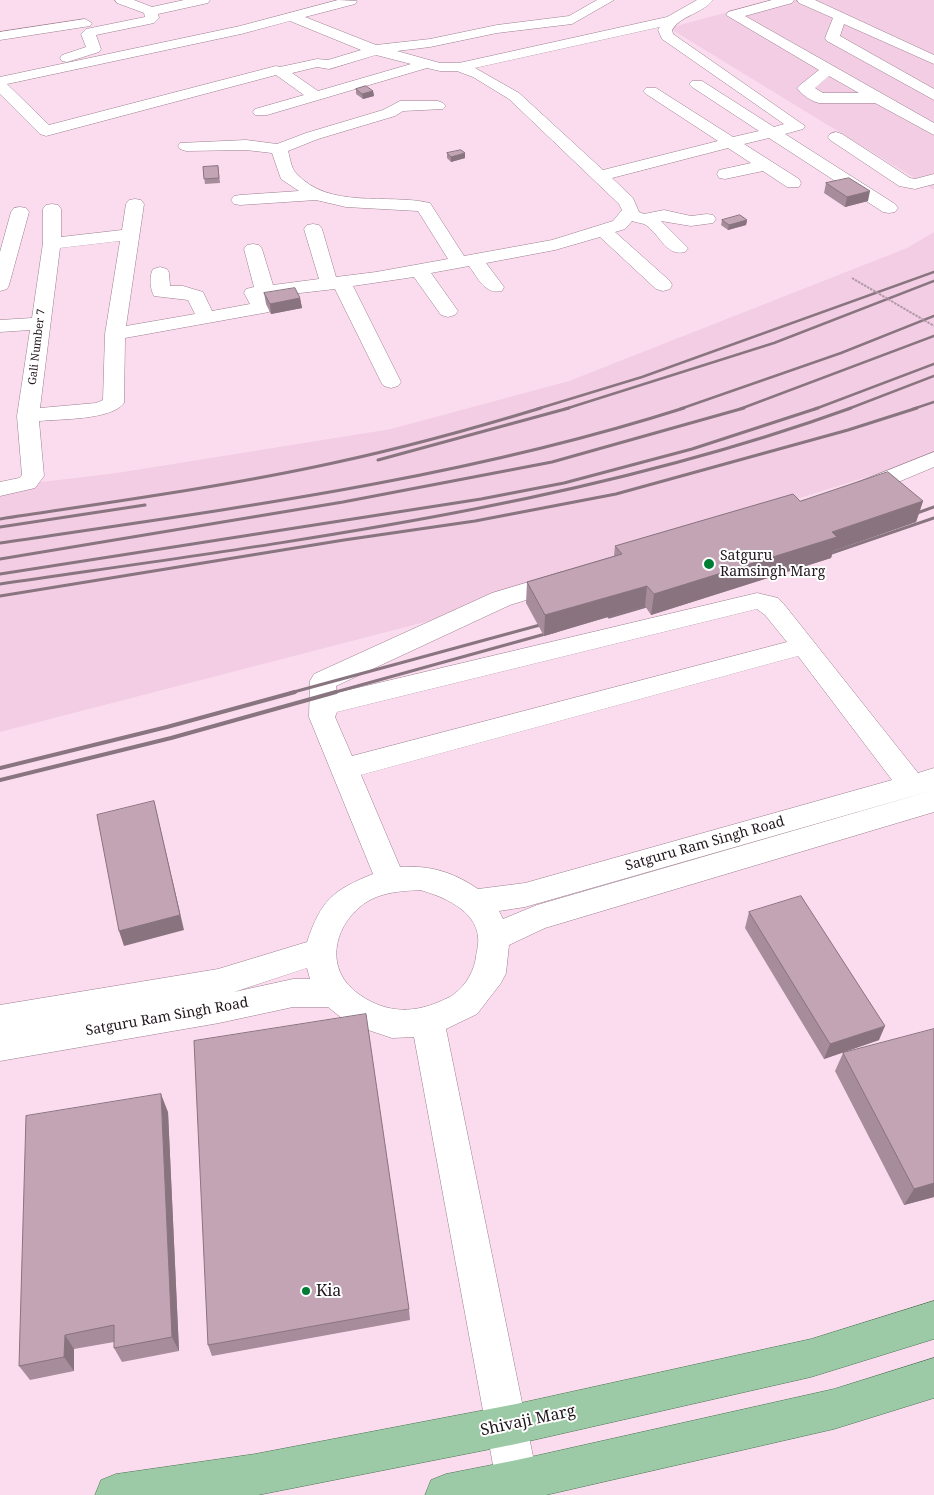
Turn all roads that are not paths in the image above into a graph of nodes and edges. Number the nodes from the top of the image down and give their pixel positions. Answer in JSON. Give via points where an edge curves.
{"nodes":[{"id":1,"x":122,"y":0,"type":"edge"},
{"id":2,"x":203,"y":0,"type":"edge"},
{"id":3,"x":607,"y":0,"type":"edge"},
{"id":4,"x":706,"y":0,"type":"edge"},
{"id":5,"x":787,"y":0,"type":"edge"},
{"id":6,"x":804,"y":0,"type":"edge"},
{"id":7,"x":350,"y":1,"type":"edge"},
{"id":8,"x":151,"y":11,"type":"junction"},
{"id":9,"x":290,"y":16,"type":"junction"},
{"id":10,"x":840,"y":17,"type":"junction"},
{"id":11,"x":671,"y":20,"type":"junction"},
{"id":12,"x":85,"y":23,"type":"dead end"},
{"id":13,"x":497,"y":29,"type":"junction"},
{"id":14,"x":0,"y":36,"type":"edge"},
{"id":15,"x":375,"y":50,"type":"junction"},
{"id":16,"x":526,"y":52,"type":"junction"},
{"id":17,"x":934,"y":60,"type":"edge"},
{"id":18,"x":426,"y":64,"type":"junction"},
{"id":19,"x":459,"y":67,"type":"junction"},
{"id":20,"x":828,"y":70,"type":"junction"},
{"id":21,"x":284,"y":73,"type":"junction"},
{"id":22,"x":0,"y":80,"type":"edge"},
{"id":23,"x":697,"y":84,"type":"dead end"},
{"id":24,"x":0,"y":86,"type":"edge"},
{"id":25,"x":651,"y":91,"type":"dead end"},
{"id":26,"x":933,"y":94,"type":"edge"},
{"id":27,"x":316,"y":96,"type":"junction"},
{"id":28,"x":882,"y":101,"type":"junction"},
{"id":29,"x":178,"y":106,"type":"dead end"},
{"id":30,"x":438,"y":106,"type":"dead end"},
{"id":31,"x":260,"y":112,"type":"dead end"},
{"id":32,"x":797,"y":126,"type":"junction"},
{"id":33,"x":934,"y":130,"type":"edge"},
{"id":34,"x":772,"y":132,"type":"junction"},
{"id":35,"x":823,"y":139,"type":"junction"},
{"id":36,"x":730,"y":143,"type":"junction"},
{"id":37,"x":186,"y":146,"type":"dead end"},
{"id":38,"x":279,"y":148,"type":"junction"},
{"id":39,"x":767,"y":165,"type":"junction"},
{"id":40,"x":725,"y":174,"type":"dead end"},
{"id":41,"x":600,"y":176,"type":"junction"},
{"id":42,"x":934,"y":179,"type":"edge"},
{"id":43,"x":793,"y":183,"type":"dead end"},
{"id":44,"x":318,"y":195,"type":"junction"},
{"id":45,"x":240,"y":200,"type":"dead end"},
{"id":46,"x":136,"y":204,"type":"dead end"},
{"id":47,"x":52,"y":209,"type":"dead end"},
{"id":48,"x":20,"y":212,"type":"dead end"},
{"id":49,"x":629,"y":215,"type":"junction"},
{"id":50,"x":647,"y":218,"type":"junction"},
{"id":51,"x":707,"y":219,"type":"dead end"},
{"id":52,"x":312,"y":229,"type":"dead end"},
{"id":53,"x":603,"y":230,"type":"junction"},
{"id":54,"x":130,"y":235,"type":"junction"},
{"id":55,"x":52,"y":243,"type":"junction"},
{"id":56,"x":679,"y":248,"type":"dead end"},
{"id":57,"x":253,"y":249,"type":"dead end"},
{"id":58,"x":467,"y":261,"type":"junction"},
{"id":59,"x":419,"y":270,"type":"junction"},
{"id":60,"x":160,"y":273,"type":"dead end"},
{"id":61,"x":335,"y":282,"type":"junction"},
{"id":62,"x":0,"y":285,"type":"edge"},
{"id":63,"x":662,"y":285,"type":"dead end"},
{"id":64,"x":495,"y":287,"type":"dead end"},
{"id":65,"x":265,"y":291,"type":"junction"},
{"id":66,"x":448,"y":311,"type":"dead end"},
{"id":67,"x":206,"y":318,"type":"junction"},
{"id":68,"x":40,"y":323,"type":"junction"},
{"id":69,"x":0,"y":326,"type":"edge"},
{"id":70,"x":115,"y":334,"type":"junction"},
{"id":71,"x":391,"y":382,"type":"dead end"},
{"id":72,"x":28,"y":416,"type":"junction"},
{"id":73,"x":934,"y":459,"type":"edge"},
{"id":74,"x":0,"y":489,"type":"edge"},
{"id":75,"x":839,"y":496,"type":"edge"},
{"id":76,"x":586,"y":573,"type":"edge"},
{"id":77,"x":804,"y":646,"type":"junction"},
{"id":78,"x":322,"y":712,"type":"junction"},
{"id":79,"x":344,"y":769,"type":"junction"},
{"id":80,"x":927,"y":788,"type":"edge"},
{"id":81,"x":390,"y":880,"type":"junction"},
{"id":82,"x":474,"y":902,"type":"junction"},
{"id":83,"x":494,"y":938,"type":"junction"},
{"id":84,"x":320,"y":951,"type":"junction"},
{"id":85,"x":334,"y":993,"type":"junction"},
{"id":86,"x":0,"y":1019,"type":"edge"},
{"id":87,"x":428,"y":1022,"type":"junction"},
{"id":88,"x":0,"y":1046,"type":"edge"},
{"id":89,"x":934,"y":1320,"type":"edge"},
{"id":90,"x":934,"y":1378,"type":"edge"},
{"id":91,"x":506,"y":1426,"type":"junction"},
{"id":92,"x":517,"y":1481,"type":"junction"},
{"id":93,"x":116,"y":1495,"type":"edge"},
{"id":94,"x":446,"y":1495,"type":"edge"}],
"edges":[{"from":1,"to":8,"type":"street"},
{"from":2,"to":8,"type":"street"},
{"from":3,"to":13,"type":"street","via":[[572,20]]},
{"from":4,"to":11,"type":"street"},
{"from":5,"to":20,"type":"street","via":[[733,15]]},
{"from":6,"to":10,"type":"street"},
{"from":7,"to":9,"type":"street"},
{"from":8,"to":22,"type":"street","via":[[149,20],[89,33],[92,50],[28,68]]},
{"from":9,"to":15,"type":"street"},
{"from":9,"to":22,"type":"street","via":[[241,30]]},
{"from":10,"to":17,"type":"street"},
{"from":10,"to":26,"type":"street","via":[[832,38]]},
{"from":11,"to":16,"type":"street"},
{"from":11,"to":32,"type":"street","via":[[665,30],[672,41]]},
{"from":12,"to":14,"type":"street"},
{"from":13,"to":15,"type":"street"},
{"from":13,"to":16,"type":"street"},
{"from":15,"to":18,"type":"street"},
{"from":15,"to":21,"type":"street","via":[[328,65],[317,62]]},
{"from":16,"to":19,"type":"street"},
{"from":18,"to":19,"type":"street"},
{"from":18,"to":27,"type":"street"},
{"from":19,"to":41,"type":"street","via":[[478,74],[514,96]]},
{"from":20,"to":28,"type":"street"},
{"from":20,"to":28,"type":"street","via":[[805,88],[818,98]]},
{"from":21,"to":24,"type":"street","via":[[208,88],[46,131]]},
{"from":21,"to":27,"type":"street"},
{"from":21,"to":29,"type":"street"},
{"from":23,"to":34,"type":"street"},
{"from":25,"to":36,"type":"street"},
{"from":26,"to":28,"type":"street"},
{"from":27,"to":31,"type":"street"},
{"from":28,"to":33,"type":"street"},
{"from":30,"to":38,"type":"street","via":[[400,106],[389,113]]},
{"from":32,"to":34,"type":"street"},
{"from":32,"to":35,"type":"street"},
{"from":34,"to":35,"type":"street","via":[[895,204]]},
{"from":34,"to":36,"type":"street"},
{"from":35,"to":42,"type":"street","via":[[905,182],[915,184]]},
{"from":36,"to":39,"type":"street"},
{"from":36,"to":41,"type":"street"},
{"from":37,"to":38,"type":"street"},
{"from":38,"to":44,"type":"street","via":[[287,175]]},
{"from":39,"to":40,"type":"street"},
{"from":39,"to":43,"type":"street"},
{"from":41,"to":49,"type":"street","via":[[627,202],[631,211]]},
{"from":44,"to":45,"type":"street"},
{"from":44,"to":58,"type":"street","via":[[353,203],[424,207]]},
{"from":46,"to":54,"type":"street"},
{"from":47,"to":55,"type":"street","name":"Gali Number 7"},
{"from":48,"to":62,"type":"street"},
{"from":49,"to":50,"type":"street"},
{"from":49,"to":53,"type":"street","via":[[619,225]]},
{"from":50,"to":51,"type":"street","via":[[664,215],[691,221]]},
{"from":50,"to":56,"type":"street"},
{"from":52,"to":61,"type":"street"},
{"from":53,"to":58,"type":"street","via":[[555,245]]},
{"from":53,"to":63,"type":"street"},
{"from":54,"to":55,"type":"street"},
{"from":54,"to":70,"type":"street"},
{"from":55,"to":68,"type":"street","name":"Gali Number 7"},
{"from":57,"to":65,"type":"street"},
{"from":58,"to":59,"type":"street"},
{"from":58,"to":64,"type":"street"},
{"from":59,"to":61,"type":"street"},
{"from":59,"to":66,"type":"street"},
{"from":60,"to":67,"type":"street","via":[[161,292],[196,296]]},
{"from":61,"to":65,"type":"street"},
{"from":61,"to":71,"type":"street"},
{"from":65,"to":67,"type":"street","via":[[253,293],[262,308]]},
{"from":67,"to":70,"type":"street"},
{"from":68,"to":69,"type":"street"},
{"from":68,"to":72,"type":"street","name":"Gali Number 7"},
{"from":70,"to":72,"type":"street","via":[[113,403],[110,406]]},
{"from":72,"to":74,"type":"street","name":"Gali Number 7","via":[[33,476],[27,483]]},
{"from":73,"to":75,"type":"street","via":[[868,488]]},
{"from":76,"to":78,"type":"street","via":[[501,599],[322,681]]},
{"from":77,"to":78,"type":"street","via":[[774,608],[757,601],[328,705]]},
{"from":77,"to":79,"type":"street"},
{"from":77,"to":80,"type":"street"},
{"from":78,"to":79,"type":"street"},
{"from":79,"to":81,"type":"street"},
{"from":80,"to":82,"type":"street","name":"Satguru Ram Singh Road","via":[[525,896]]},
{"from":80,"to":83,"type":"street","name":"Satguru Ram Singh Road","via":[[537,918]]},
{"from":81,"to":82,"type":"street","via":[[420,878],[450,886]]},
{"from":81,"to":84,"type":"street","via":[[355,894],[330,919]]},
{"from":82,"to":83,"type":"street","via":[[487,918]]},
{"from":83,"to":87,"type":"street","via":[[490,973],[466,1004]]},
{"from":84,"to":85,"type":"street","via":[[326,980]]},
{"from":84,"to":86,"type":"street","name":"Satguru Ram Singh Road","via":[[218,983]]},
{"from":85,"to":87,"type":"street","via":[[359,1013],[392,1024]]},
{"from":85,"to":88,"type":"street","name":"Satguru Ram Singh Road","via":[[293,993],[219,1009]]},
{"from":87,"to":91,"type":"street"},
{"from":89,"to":91,"type":"main road","name":"Shivaji Marg","via":[[811,1358]]},
{"from":90,"to":92,"type":"main road","via":[[834,1409]]},
{"from":91,"to":92,"type":"street"},
{"from":91,"to":93,"type":"main road","name":"Shivaji Marg","via":[[255,1475]]},
{"from":92,"to":94,"type":"main road"}]}
